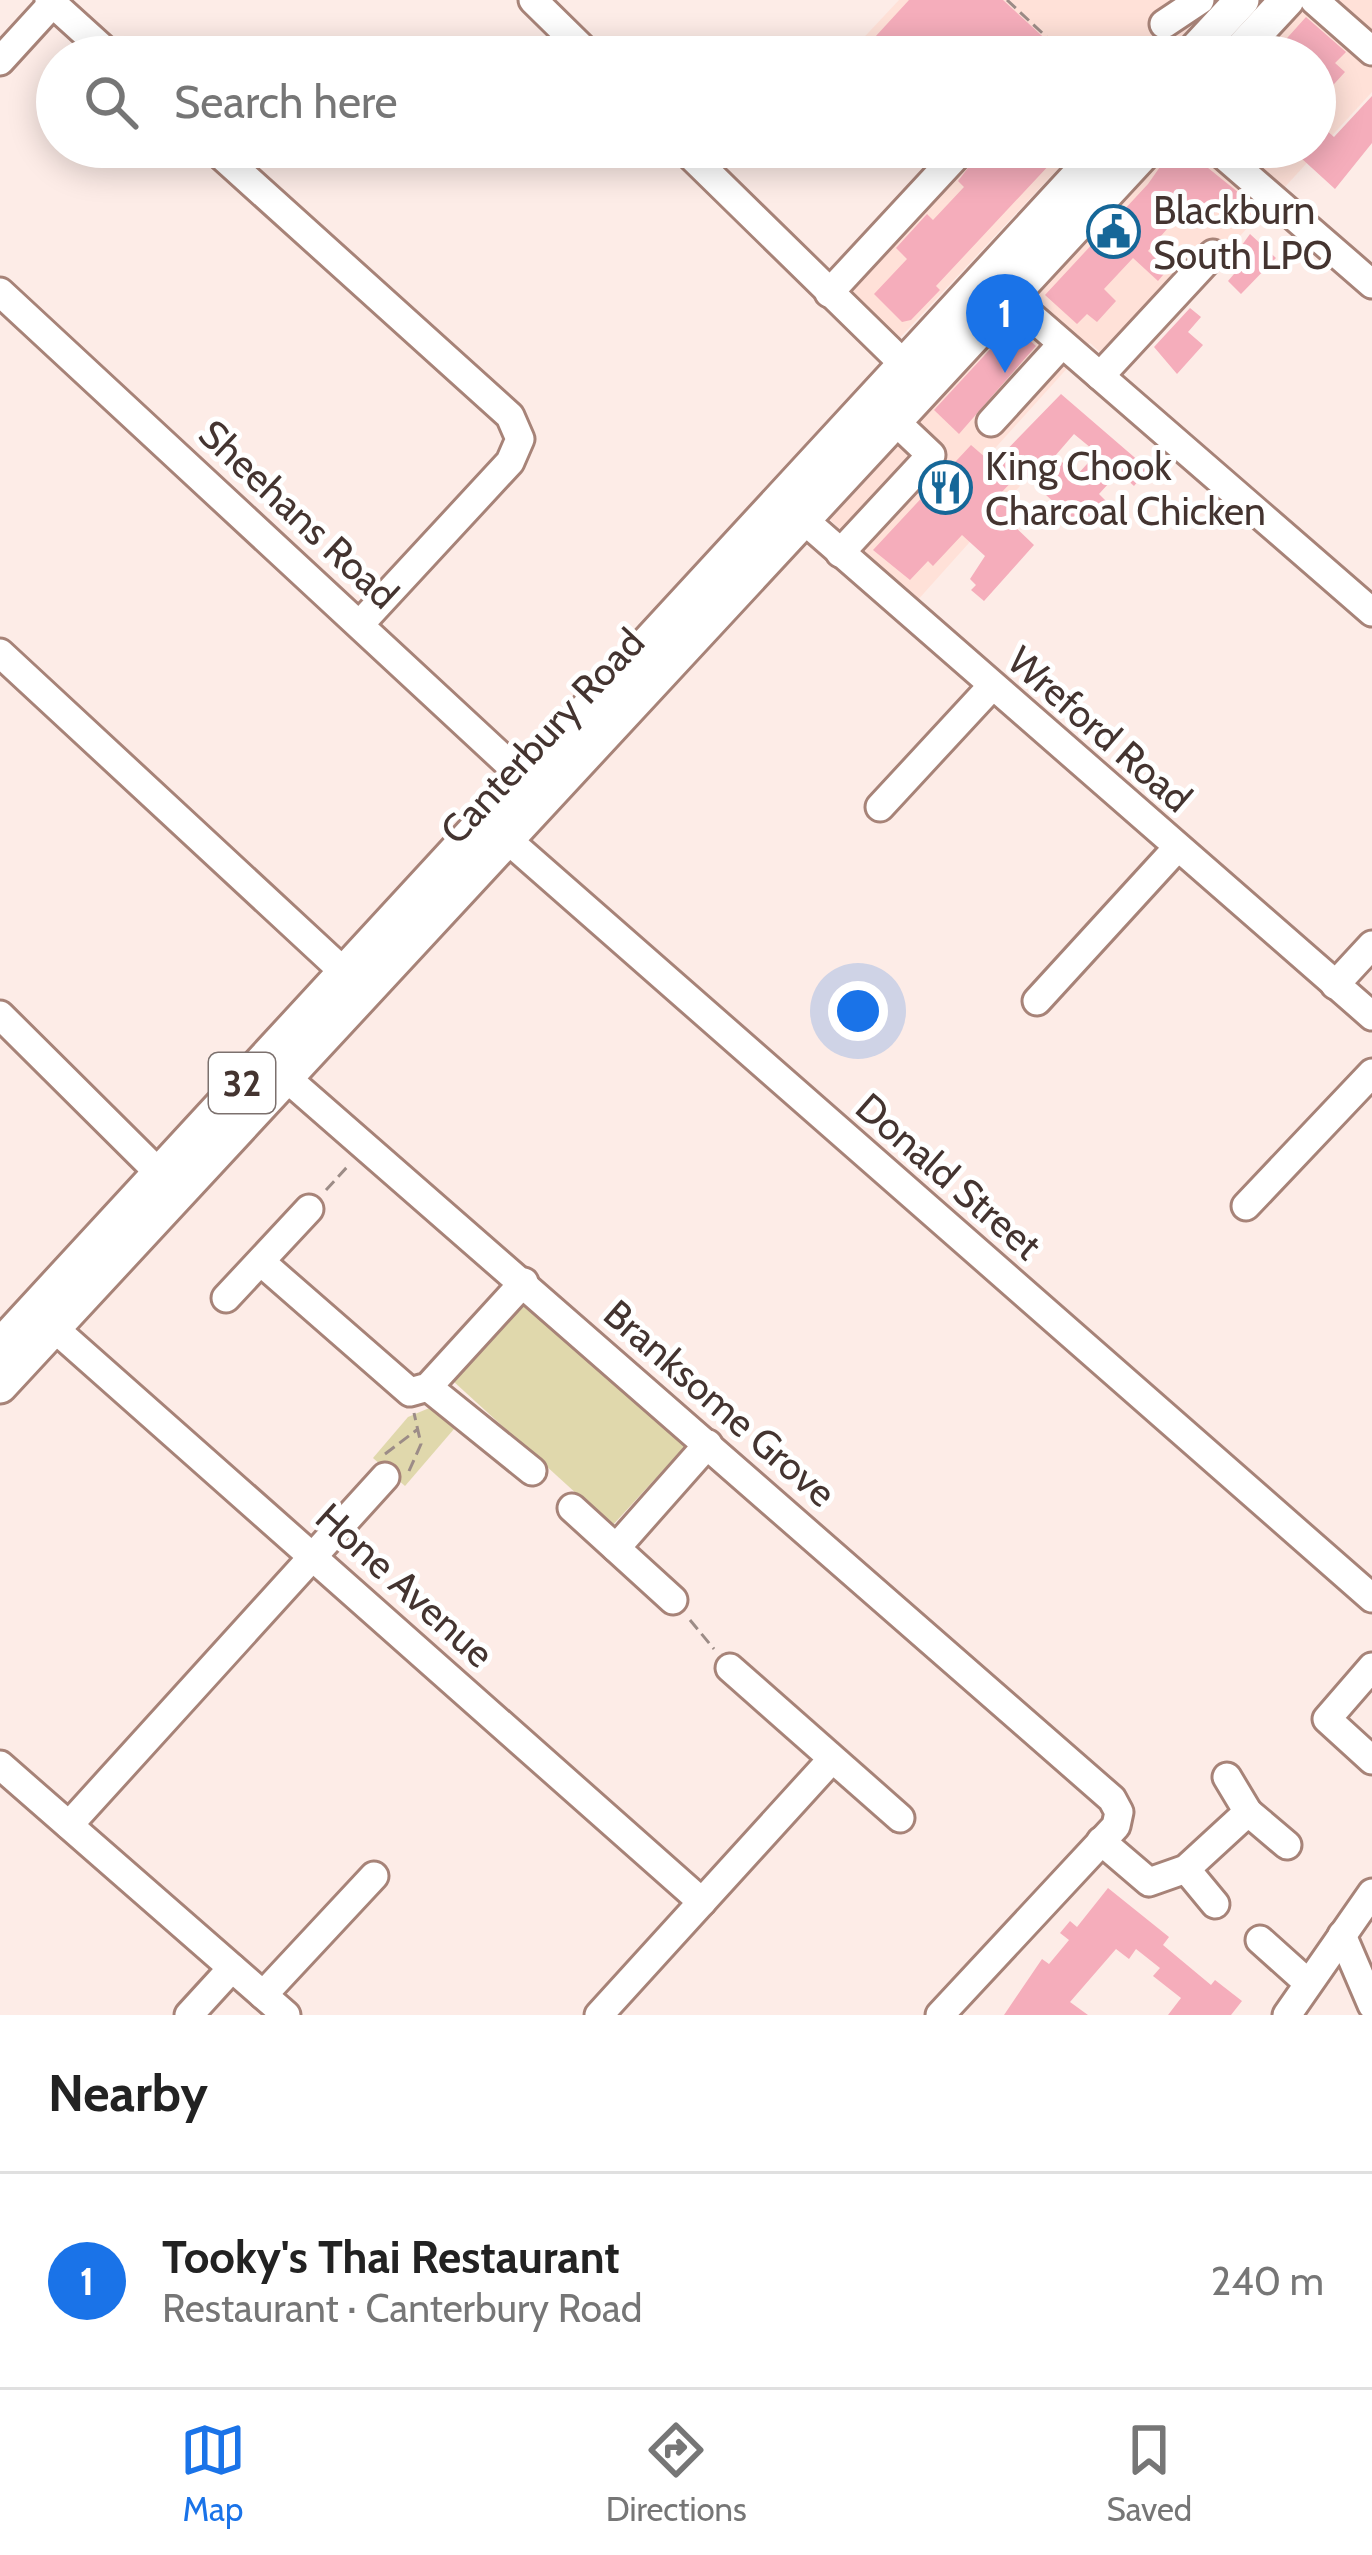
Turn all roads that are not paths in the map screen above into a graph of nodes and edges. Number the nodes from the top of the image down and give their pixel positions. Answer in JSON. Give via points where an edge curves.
{"nodes":[{"id":1,"x":533,"y":0,"type":"edge"},
{"id":2,"x":1200,"y":0,"type":"edge"},
{"id":3,"x":1242,"y":0,"type":"edge"},
{"id":4,"x":1287,"y":0,"type":"edge"},
{"id":5,"x":1314,"y":0,"type":"edge"},
{"id":6,"x":51,"y":2,"type":"edge"},
{"id":7,"x":1164,"y":24,"type":"dead end"},
{"id":8,"x":89,"y":36,"type":"edge"},
{"id":9,"x":570,"y":36,"type":"edge"},
{"id":10,"x":1209,"y":36,"type":"edge"},
{"id":11,"x":1254,"y":36,"type":"edge"},
{"id":12,"x":1372,"y":52,"type":"edge"},
{"id":13,"x":0,"y":61,"type":"edge"},
{"id":14,"x":235,"y":168,"type":"edge"},
{"id":15,"x":703,"y":168,"type":"edge"},
{"id":16,"x":945,"y":168,"type":"edge"},
{"id":17,"x":1087,"y":168,"type":"edge"},
{"id":18,"x":1129,"y":168,"type":"edge"},
{"id":19,"x":1238,"y":168,"type":"edge"},
{"id":20,"x":1213,"y":254,"type":"dead end"},
{"id":21,"x":1372,"y":284,"type":"edge"},
{"id":22,"x":0,"y":292,"type":"edge"},
{"id":23,"x":829,"y":292,"type":"junction"},
{"id":24,"x":1009,"y":297,"type":"junction"},
{"id":25,"x":1062,"y":344,"type":"junction"},
{"id":26,"x":915,"y":374,"type":"junction"},
{"id":27,"x":1100,"y":376,"type":"junction"},
{"id":28,"x":894,"y":420,"type":"junction"},
{"id":29,"x":991,"y":422,"type":"dead end"},
{"id":30,"x":790,"y":509,"type":"junction"},
{"id":31,"x":840,"y":553,"type":"junction"},
{"id":32,"x":1372,"y":612,"type":"edge"},
{"id":33,"x":360,"y":624,"type":"junction"},
{"id":34,"x":0,"y":653,"type":"edge"},
{"id":35,"x":992,"y":686,"type":"junction"},
{"id":36,"x":533,"y":786,"type":"junction"},
{"id":37,"x":880,"y":807,"type":"dead end"},
{"id":38,"x":495,"y":829,"type":"junction"},
{"id":39,"x":1178,"y":848,"type":"junction"},
{"id":40,"x":1372,"y":945,"type":"edge"},
{"id":41,"x":355,"y":981,"type":"junction"},
{"id":42,"x":1335,"y":985,"type":"junction"},
{"id":43,"x":1037,"y":1000,"type":"dead end"},
{"id":44,"x":0,"y":1015,"type":"edge"},
{"id":45,"x":1372,"y":1016,"type":"edge"},
{"id":46,"x":275,"y":1067,"type":"junction"},
{"id":47,"x":1372,"y":1073,"type":"edge"},
{"id":48,"x":159,"y":1173,"type":"junction"},
{"id":49,"x":1246,"y":1206,"type":"dead end"},
{"id":50,"x":309,"y":1209,"type":"road end"},
{"id":51,"x":260,"y":1262,"type":"junction"},
{"id":52,"x":524,"y":1282,"type":"junction"},
{"id":53,"x":226,"y":1298,"type":"dead end"},
{"id":54,"x":54,"y":1328,"type":"junction"},
{"id":55,"x":0,"y":1346,"type":"edge"},
{"id":56,"x":0,"y":1386,"type":"edge"},
{"id":57,"x":419,"y":1389,"type":"junction"},
{"id":58,"x":708,"y":1444,"type":"junction"},
{"id":59,"x":532,"y":1471,"type":"dead end"},
{"id":60,"x":385,"y":1477,"type":"road end"},
{"id":61,"x":572,"y":1508,"type":"dead end"},
{"id":62,"x":616,"y":1548,"type":"junction"},
{"id":63,"x":314,"y":1556,"type":"junction"},
{"id":64,"x":1367,"y":1594,"type":"edge"},
{"id":65,"x":673,"y":1600,"type":"road end"},
{"id":66,"x":1372,"y":1667,"type":"edge"},
{"id":67,"x":730,"y":1668,"type":"road end"},
{"id":68,"x":832,"y":1760,"type":"junction"},
{"id":69,"x":1372,"y":1760,"type":"edge"},
{"id":70,"x":1227,"y":1777,"type":"dead end"},
{"id":71,"x":5,"y":1780,"type":"edge"},
{"id":72,"x":1248,"y":1812,"type":"junction"},
{"id":73,"x":900,"y":1818,"type":"dead end"},
{"id":74,"x":69,"y":1825,"type":"junction"},
{"id":75,"x":1101,"y":1841,"type":"junction"},
{"id":76,"x":1287,"y":1845,"type":"dead end"},
{"id":77,"x":1186,"y":1869,"type":"junction"},
{"id":78,"x":374,"y":1876,"type":"dead end"},
{"id":79,"x":1372,"y":1893,"type":"edge"},
{"id":80,"x":702,"y":1902,"type":"junction"},
{"id":81,"x":1215,"y":1904,"type":"dead end"},
{"id":82,"x":1342,"y":1935,"type":"junction"},
{"id":83,"x":1260,"y":1940,"type":"dead end"},
{"id":84,"x":232,"y":1968,"type":"junction"},
{"id":85,"x":1308,"y":1983,"type":"junction"},
{"id":86,"x":263,"y":1995,"type":"junction"},
{"id":87,"x":1372,"y":2005,"type":"edge"},
{"id":88,"x":189,"y":2015,"type":"edge"},
{"id":89,"x":286,"y":2015,"type":"edge"},
{"id":90,"x":599,"y":2015,"type":"edge"},
{"id":91,"x":940,"y":2015,"type":"edge"},
{"id":92,"x":1287,"y":2015,"type":"edge"}],
"edges":[{"from":1,"to":9,"type":"street"},
{"from":2,"to":7,"type":"street"},
{"from":3,"to":10,"type":"main road"},
{"from":4,"to":11,"type":"main road"},
{"from":5,"to":12,"type":"street"},
{"from":6,"to":8,"type":"street"},
{"from":6,"to":13,"type":"street"},
{"from":14,"to":33,"type":"street","via":[[510,416],[520,439],[510,462]]},
{"from":15,"to":23,"type":"street"},
{"from":16,"to":23,"type":"street"},
{"from":17,"to":26,"type":"main road","name":"Canterbury Road","number":"32"},
{"from":18,"to":24,"type":"main road","name":"Canterbury Road","number":"32"},
{"from":19,"to":21,"type":"street"},
{"from":20,"to":27,"type":"street"},
{"from":22,"to":33,"type":"street","name":"Sheehans Road"},
{"from":23,"to":26,"type":"street"},
{"from":24,"to":25,"type":"street"},
{"from":24,"to":26,"type":"main road","name":"Canterbury Road","number":"32"},
{"from":25,"to":27,"type":"street"},
{"from":25,"to":29,"type":"street"},
{"from":26,"to":28,"type":"main road","name":"Canterbury Road","number":"32"},
{"from":26,"to":30,"type":"main road","name":"Canterbury Road","number":"32"},
{"from":27,"to":32,"type":"street"},
{"from":28,"to":30,"type":"main road","name":"Canterbury Road","number":"32"},
{"from":28,"to":31,"type":"street","via":[[932,455]]},
{"from":30,"to":31,"type":"street","name":"Wreford Road"},
{"from":30,"to":36,"type":"main road","name":"Canterbury Road","number":"32"},
{"from":31,"to":35,"type":"street","name":"Wreford Road"},
{"from":33,"to":36,"type":"street","name":"Sheehans Road"},
{"from":34,"to":41,"type":"street"},
{"from":35,"to":37,"type":"street"},
{"from":35,"to":39,"type":"street","name":"Wreford Road"},
{"from":36,"to":38,"type":"main road","name":"Canterbury Road","number":"32"},
{"from":38,"to":41,"type":"main road","name":"Canterbury Road","number":"32"},
{"from":38,"to":64,"type":"street","name":"Donald Street"},
{"from":39,"to":42,"type":"street","name":"Wreford Road"},
{"from":39,"to":43,"type":"street"},
{"from":40,"to":42,"type":"street"},
{"from":41,"to":46,"type":"main road","name":"Canterbury Road","number":"32"},
{"from":42,"to":45,"type":"street","name":"Wreford Road"},
{"from":44,"to":48,"type":"street"},
{"from":46,"to":48,"type":"main road","name":"Canterbury Road","number":"32"},
{"from":46,"to":52,"type":"street","name":"Branksome Grove"},
{"from":46,"to":54,"type":"main road","name":"Canterbury Road","number":"32"},
{"from":47,"to":49,"type":"street"},
{"from":48,"to":55,"type":"main road","name":"Canterbury Road","number":"32"},
{"from":50,"to":51,"type":"street"},
{"from":51,"to":53,"type":"street"},
{"from":51,"to":57,"type":"street"},
{"from":52,"to":57,"type":"street"},
{"from":52,"to":58,"type":"street","name":"Branksome Grove"},
{"from":54,"to":56,"type":"main road","name":"Canterbury Road","number":"32"},
{"from":54,"to":63,"type":"street","name":"Hone Avenue"},
{"from":57,"to":59,"type":"street"},
{"from":58,"to":62,"type":"street"},
{"from":58,"to":75,"type":"street","name":"Branksome Grove","via":[[1112,1799],[1116,1826]]},
{"from":60,"to":63,"type":"street"},
{"from":61,"to":62,"type":"street"},
{"from":62,"to":65,"type":"street"},
{"from":63,"to":74,"type":"street"},
{"from":63,"to":80,"type":"street","name":"Hone Avenue"},
{"from":66,"to":69,"type":"street","via":[[1327,1719]]},
{"from":67,"to":68,"type":"street"},
{"from":68,"to":73,"type":"street"},
{"from":68,"to":80,"type":"street"},
{"from":70,"to":72,"type":"street"},
{"from":71,"to":74,"type":"street"},
{"from":72,"to":76,"type":"street"},
{"from":72,"to":77,"type":"street"},
{"from":74,"to":84,"type":"street"},
{"from":75,"to":77,"type":"street","via":[[1149,1882]]},
{"from":75,"to":91,"type":"street"},
{"from":77,"to":81,"type":"street"},
{"from":78,"to":86,"type":"street"},
{"from":79,"to":82,"type":"street"},
{"from":80,"to":90,"type":"street"},
{"from":82,"to":85,"type":"street"},
{"from":82,"to":87,"type":"street"},
{"from":83,"to":85,"type":"street"},
{"from":84,"to":86,"type":"street"},
{"from":84,"to":88,"type":"street"},
{"from":85,"to":92,"type":"street"},
{"from":86,"to":89,"type":"street"}]}
